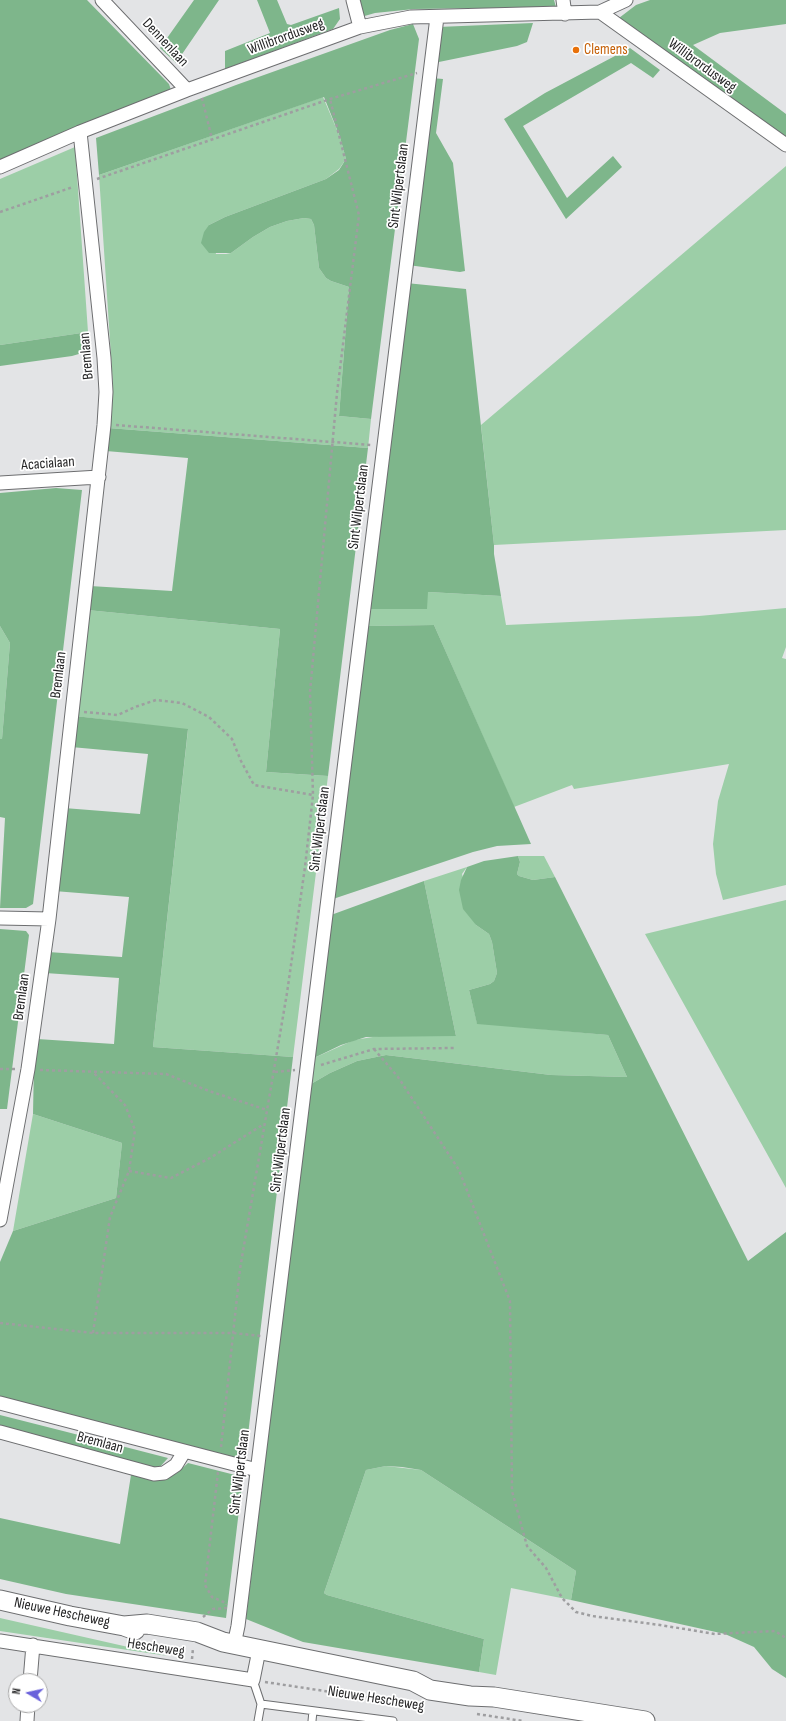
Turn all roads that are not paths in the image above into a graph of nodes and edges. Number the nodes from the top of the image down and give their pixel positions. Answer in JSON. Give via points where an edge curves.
{"nodes":[{"id":1,"x":102,"y":0,"type":"edge"},
{"id":2,"x":353,"y":0,"type":"edge"},
{"id":3,"x":563,"y":0,"type":"edge"},
{"id":4,"x":626,"y":0,"type":"edge"},
{"id":5,"x":600,"y":12,"type":"junction"},
{"id":6,"x":565,"y":14,"type":"junction"},
{"id":7,"x":437,"y":17,"type":"junction"},
{"id":8,"x":360,"y":27,"type":"junction"},
{"id":9,"x":193,"y":88,"type":"junction"},
{"id":10,"x":80,"y":132,"type":"junction"},
{"id":11,"x":786,"y":146,"type":"edge"},
{"id":12,"x":0,"y":167,"type":"edge"},
{"id":13,"x":98,"y":477,"type":"junction"},
{"id":14,"x":0,"y":483,"type":"edge"},
{"id":15,"x":0,"y":918,"type":"edge"},
{"id":16,"x":49,"y":919,"type":"junction"},
{"id":17,"x":0,"y":1220,"type":"edge"},
{"id":18,"x":0,"y":1403,"type":"edge"},
{"id":19,"x":0,"y":1432,"type":"edge"},
{"id":20,"x":184,"y":1452,"type":"junction"},
{"id":21,"x":257,"y":1470,"type":"junction"},
{"id":22,"x":0,"y":1600,"type":"edge"},
{"id":23,"x":0,"y":1641,"type":"edge"},
{"id":24,"x":229,"y":1644,"type":"junction"},
{"id":25,"x":32,"y":1645,"type":"junction"},
{"id":26,"x":259,"y":1650,"type":"junction"},
{"id":27,"x":30,"y":1673,"type":"edge"},
{"id":28,"x":253,"y":1680,"type":"junction"},
{"id":29,"x":261,"y":1704,"type":"junction"},
{"id":30,"x":313,"y":1711,"type":"junction"},
{"id":31,"x":258,"y":1721,"type":"edge"},
{"id":32,"x":312,"y":1721,"type":"edge"},
{"id":33,"x":393,"y":1721,"type":"edge"},
{"id":34,"x":645,"y":1721,"type":"edge"}],
"edges":[{"from":1,"to":9,"type":"street","name":"Dennenlaan"},
{"from":2,"to":8,"type":"street"},
{"from":3,"to":6,"type":"street"},
{"from":4,"to":5,"type":"street","name":"Willibrordusweg"},
{"from":5,"to":6,"type":"street","name":"Willibrordusweg"},
{"from":5,"to":11,"type":"street","name":"Willibrordusweg"},
{"from":6,"to":7,"type":"street","name":"Willibrordusweg"},
{"from":7,"to":8,"type":"street","name":"Willibrordusweg","via":[[411,17]]},
{"from":7,"to":21,"type":"street","name":"Sint Wilpertslaan"},
{"from":8,"to":9,"type":"street","name":"Willibrordusweg"},
{"from":9,"to":10,"type":"street","name":"Willibrordusweg"},
{"from":10,"to":12,"type":"street","name":"Willibrordusweg"},
{"from":10,"to":13,"type":"street","name":"Bremlaan","via":[[106,392]]},
{"from":13,"to":14,"type":"street","name":"Acacialaan"},
{"from":13,"to":16,"type":"street","name":"Bremlaan"},
{"from":15,"to":16,"type":"street"},
{"from":16,"to":17,"type":"street","name":"Bremlaan","via":[[28,1069]]},
{"from":18,"to":20,"type":"street","name":"Bremlaan"},
{"from":19,"to":20,"type":"street","name":"Bremlaan","via":[[154,1474],[164,1473],[176,1465]]},
{"from":20,"to":21,"type":"street","name":"Bremlaan"},
{"from":21,"to":24,"type":"street","name":"Sint Wilpertslaan","via":[[238,1626]]},
{"from":22,"to":24,"type":"main road","name":"Nieuwe Hescheweg","via":[[124,1626],[144,1633],[194,1642]]},
{"from":23,"to":25,"type":"street","name":"Hescheweg"},
{"from":24,"to":26,"type":"main road","name":"Nieuwe Hescheweg"},
{"from":25,"to":27,"type":"street"},
{"from":25,"to":28,"type":"street","name":"Hescheweg"},
{"from":26,"to":28,"type":"street"},
{"from":26,"to":34,"type":"main road","name":"Nieuwe Hescheweg","via":[[413,1681],[432,1676],[471,1685],[494,1697]]},
{"from":28,"to":29,"type":"lane"},
{"from":29,"to":30,"type":"lane"},
{"from":29,"to":31,"type":"lane"},
{"from":30,"to":32,"type":"lane"},
{"from":30,"to":33,"type":"lane"}]}
